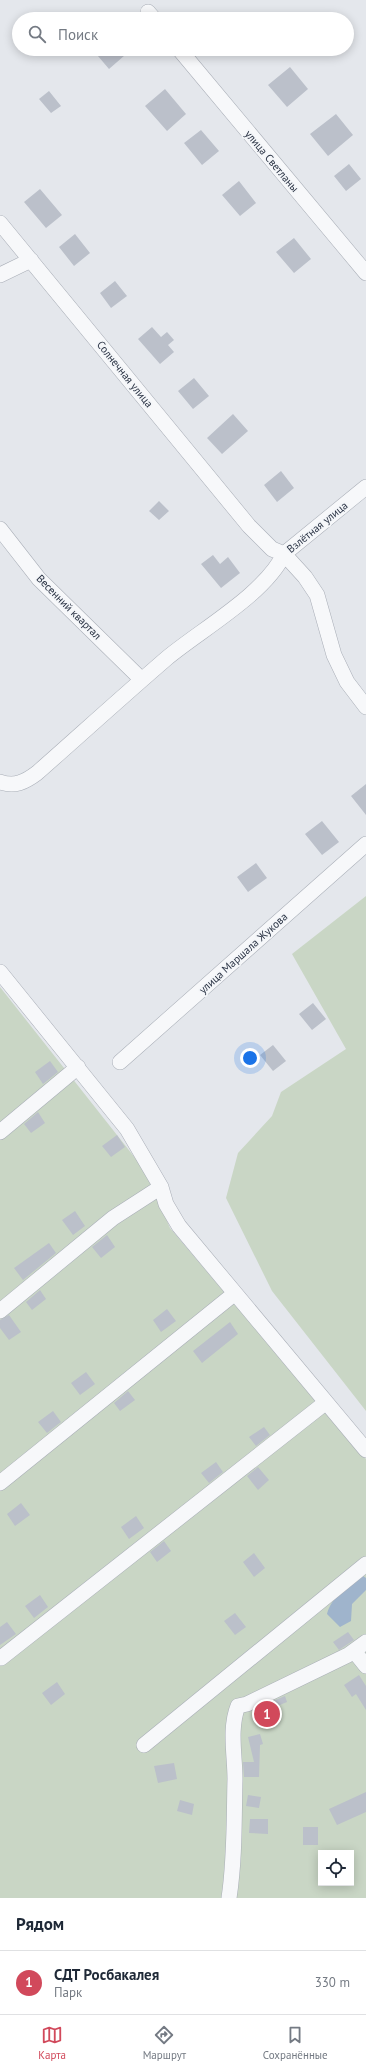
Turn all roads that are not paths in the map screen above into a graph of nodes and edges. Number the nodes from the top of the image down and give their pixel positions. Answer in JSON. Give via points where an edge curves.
{"nodes":[{"id":1,"x":185,"y":56,"type":"edge"},
{"id":2,"x":0,"y":223,"type":"edge"},
{"id":3,"x":31,"y":260,"type":"junction"},
{"id":4,"x":366,"y":273,"type":"edge"},
{"id":5,"x":0,"y":275,"type":"edge"},
{"id":6,"x":366,"y":488,"type":"edge"},
{"id":7,"x":250,"y":526,"type":"joint"},
{"id":8,"x":0,"y":529,"type":"edge"},
{"id":9,"x":284,"y":554,"type":"junction"},
{"id":10,"x":142,"y":680,"type":"junction"},
{"id":11,"x":366,"y":707,"type":"edge"},
{"id":12,"x":0,"y":782,"type":"edge"},
{"id":13,"x":366,"y":844,"type":"edge"},
{"id":14,"x":0,"y":972,"type":"edge"},
{"id":15,"x":120,"y":1062,"type":"dead end"},
{"id":16,"x":78,"y":1067,"type":"junction"},
{"id":17,"x":0,"y":1132,"type":"edge"},
{"id":18,"x":161,"y":1187,"type":"junction"},
{"id":19,"x":234,"y":1294,"type":"junction"},
{"id":20,"x":0,"y":1311,"type":"edge"},
{"id":21,"x":325,"y":1403,"type":"junction"},
{"id":22,"x":366,"y":1450,"type":"edge"},
{"id":23,"x":0,"y":1483,"type":"edge"},
{"id":24,"x":366,"y":1564,"type":"edge"},
{"id":25,"x":366,"y":1642,"type":"edge"},
{"id":26,"x":354,"y":1651,"type":"junction"},
{"id":27,"x":1,"y":1658,"type":"dead end"},
{"id":28,"x":366,"y":1666,"type":"edge"},
{"id":29,"x":144,"y":1745,"type":"dead end"},
{"id":30,"x":229,"y":1898,"type":"edge"}],
"edges":[{"from":1,"to":4,"type":"street","name":"улица Светланы"},
{"from":2,"to":3,"type":"street","name":"Солнечная улица"},
{"from":3,"to":5,"type":"street"},
{"from":3,"to":7,"type":"street","name":"Солнечная улица"},
{"from":6,"to":9,"type":"street","name":"Взлётная улица"},
{"from":7,"to":9,"type":"street","name":"Взлётная улица","via":[[272,549]]},
{"from":8,"to":10,"type":"street","name":"Весенний квартал","via":[[40,578]]},
{"from":9,"to":10,"type":"street","via":[[278,567],[253,592]]},
{"from":9,"to":11,"type":"street","via":[[317,595],[334,655],[347,682]]},
{"from":10,"to":12,"type":"street","via":[[37,773],[23,783],[8,785]]},
{"from":13,"to":15,"type":"street","name":"улица Маршала Жукова"},
{"from":14,"to":16,"type":"street"},
{"from":16,"to":17,"type":"street"},
{"from":16,"to":18,"type":"street","via":[[127,1129]]},
{"from":18,"to":19,"type":"street","via":[[166,1204],[179,1226]]},
{"from":18,"to":20,"type":"street","via":[[113,1218]]},
{"from":19,"to":21,"type":"street"},
{"from":19,"to":23,"type":"street"},
{"from":21,"to":22,"type":"street"},
{"from":21,"to":27,"type":"street"},
{"from":24,"to":29,"type":"street"},
{"from":25,"to":26,"type":"street"},
{"from":26,"to":28,"type":"street"},
{"from":26,"to":30,"type":"street","via":[[247,1704],[238,1706],[234,1716],[232,1880]]}]}
